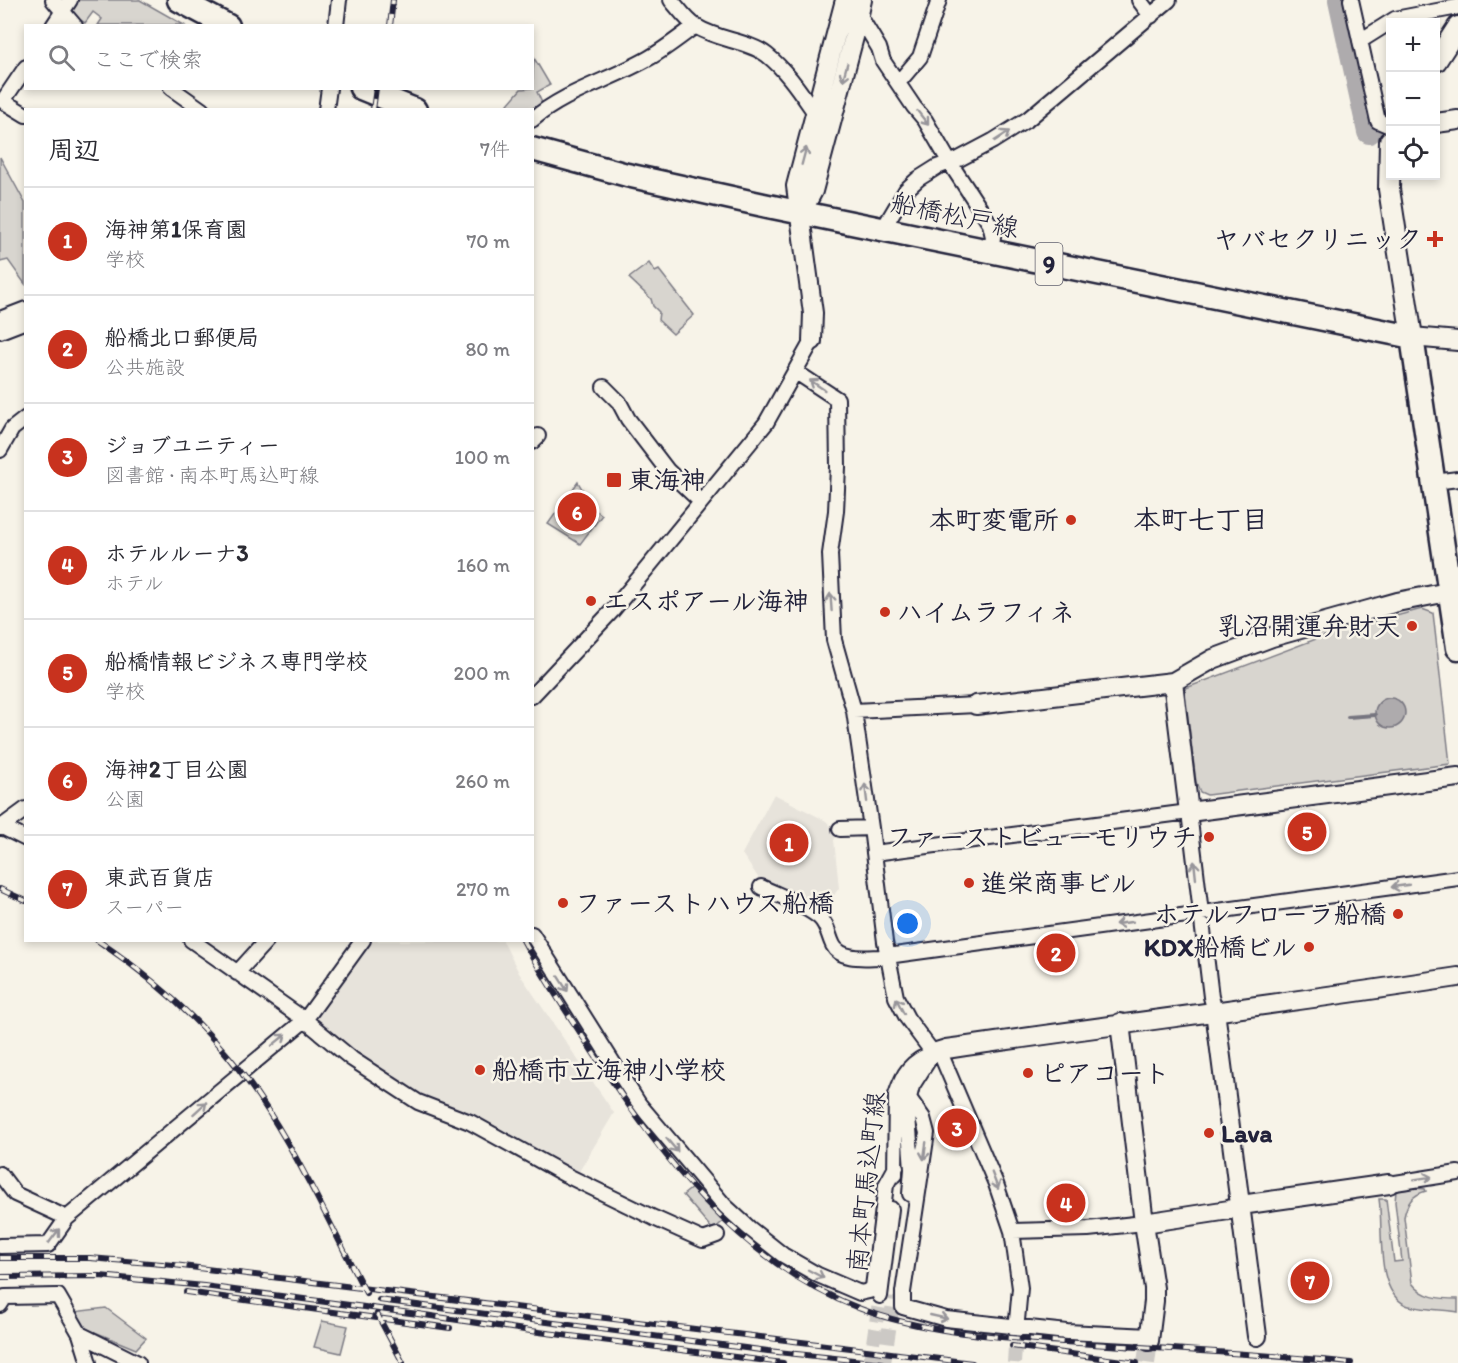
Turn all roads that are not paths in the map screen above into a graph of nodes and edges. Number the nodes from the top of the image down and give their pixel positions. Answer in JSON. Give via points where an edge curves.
{"nodes":[{"id":1,"x":53,"y":0,"type":"edge"},
{"id":2,"x":179,"y":0,"type":"edge"},
{"id":3,"x":339,"y":0,"type":"edge"},
{"id":4,"x":671,"y":0,"type":"edge"},
{"id":5,"x":939,"y":0,"type":"edge"},
{"id":6,"x":1139,"y":0,"type":"edge"},
{"id":7,"x":1169,"y":0,"type":"edge"},
{"id":8,"x":1350,"y":0,"type":"edge"},
{"id":9,"x":854,"y":4,"type":"edge"},
{"id":10,"x":67,"y":5,"type":"edge"},
{"id":11,"x":1458,"y":7,"type":"edge"},
{"id":12,"x":1151,"y":16,"type":"junction"},
{"id":13,"x":54,"y":24,"type":"edge"},
{"id":14,"x":74,"y":24,"type":"edge"},
{"id":15,"x":224,"y":24,"type":"edge"},
{"id":16,"x":336,"y":24,"type":"edge"},
{"id":17,"x":695,"y":26,"type":"junction"},
{"id":18,"x":1458,"y":27,"type":"edge"},
{"id":19,"x":1360,"y":41,"type":"junction"},
{"id":20,"x":1440,"y":55,"type":"edge"},
{"id":21,"x":24,"y":70,"type":"edge"},
{"id":22,"x":898,"y":83,"type":"junction"},
{"id":23,"x":174,"y":90,"type":"edge"},
{"id":24,"x":329,"y":90,"type":"edge"},
{"id":25,"x":366,"y":90,"type":"edge"},
{"id":26,"x":199,"y":108,"type":"edge"},
{"id":27,"x":326,"y":108,"type":"edge"},
{"id":28,"x":410,"y":108,"type":"edge"},
{"id":29,"x":815,"y":113,"type":"junction"},
{"id":30,"x":24,"y":115,"type":"edge"},
{"id":31,"x":534,"y":118,"type":"edge"},
{"id":32,"x":1458,"y":120,"type":"edge"},
{"id":33,"x":1440,"y":122,"type":"edge"},
{"id":34,"x":1384,"y":131,"type":"edge"},
{"id":35,"x":534,"y":150,"type":"edge"},
{"id":36,"x":950,"y":163,"type":"junction"},
{"id":37,"x":801,"y":213,"type":"junction"},
{"id":38,"x":883,"y":229,"type":"junction"},
{"id":39,"x":991,"y":252,"type":"junction"},
{"id":40,"x":24,"y":310,"type":"edge"},
{"id":41,"x":0,"y":319,"type":"edge"},
{"id":42,"x":24,"y":322,"type":"edge"},
{"id":43,"x":0,"y":331,"type":"edge"},
{"id":44,"x":1412,"y":337,"type":"junction"},
{"id":45,"x":812,"y":341,"type":"joint"},
{"id":46,"x":1458,"y":341,"type":"edge"},
{"id":47,"x":796,"y":372,"type":"junction"},
{"id":48,"x":604,"y":387,"type":"dead end"},
{"id":49,"x":24,"y":420,"type":"edge"},
{"id":50,"x":0,"y":450,"type":"edge"},
{"id":51,"x":1458,"y":479,"type":"edge"},
{"id":52,"x":1434,"y":482,"type":"junction"},
{"id":53,"x":701,"y":502,"type":"junction"},
{"id":54,"x":1454,"y":590,"type":"edge"},
{"id":55,"x":1458,"y":648,"type":"edge"},
{"id":56,"x":1173,"y":682,"type":"junction"},
{"id":57,"x":534,"y":694,"type":"edge"},
{"id":58,"x":976,"y":705,"type":"joint"},
{"id":59,"x":854,"y":711,"type":"junction"},
{"id":60,"x":1458,"y":777,"type":"edge"},
{"id":61,"x":24,"y":810,"type":"edge"},
{"id":62,"x":1189,"y":812,"type":"junction"},
{"id":63,"x":0,"y":827,"type":"edge"},
{"id":64,"x":871,"y":828,"type":"junction"},
{"id":65,"x":840,"y":829,"type":"dead end"},
{"id":66,"x":24,"y":838,"type":"edge"},
{"id":67,"x":874,"y":854,"type":"junction"},
{"id":68,"x":1458,"y":878,"type":"edge"},
{"id":69,"x":761,"y":887,"type":"dead end"},
{"id":70,"x":1200,"y":912,"type":"junction"},
{"id":71,"x":534,"y":937,"type":"edge"},
{"id":72,"x":194,"y":942,"type":"edge"},
{"id":73,"x":265,"y":942,"type":"edge"},
{"id":74,"x":362,"y":942,"type":"edge"},
{"id":75,"x":888,"y":956,"type":"junction"},
{"id":76,"x":237,"y":973,"type":"junction"},
{"id":77,"x":1458,"y":977,"type":"edge"},
{"id":78,"x":1215,"y":1011,"type":"junction"},
{"id":79,"x":305,"y":1020,"type":"junction"},
{"id":80,"x":1120,"y":1023,"type":"junction"},
{"id":81,"x":936,"y":1052,"type":"junction"},
{"id":82,"x":909,"y":1098,"type":"junction"},
{"id":83,"x":896,"y":1167,"type":"junction"},
{"id":84,"x":1458,"y":1173,"type":"edge"},
{"id":85,"x":0,"y":1174,"type":"edge"},
{"id":86,"x":1389,"y":1184,"type":"joint"},
{"id":87,"x":1241,"y":1205,"type":"junction"},
{"id":88,"x":67,"y":1218,"type":"junction"},
{"id":89,"x":1144,"y":1223,"type":"junction"},
{"id":90,"x":1012,"y":1231,"type":"junction"},
{"id":91,"x":717,"y":1235,"type":"dead end"},
{"id":92,"x":0,"y":1246,"type":"edge"},
{"id":93,"x":0,"y":1305,"type":"edge"},
{"id":94,"x":1017,"y":1329,"type":"junction"},
{"id":95,"x":80,"y":1334,"type":"junction"},
{"id":96,"x":1257,"y":1336,"type":"dead end"},
{"id":97,"x":1150,"y":1338,"type":"joint"},
{"id":98,"x":89,"y":1363,"type":"edge"},
{"id":99,"x":138,"y":1363,"type":"edge"}],
"edges":[{"from":1,"to":10,"type":"street"},
{"from":2,"to":15,"type":"main road"},
{"from":3,"to":16,"type":"street"},
{"from":4,"to":17,"type":"street"},
{"from":5,"to":22,"type":"street","via":[[920,57]]},
{"from":6,"to":12,"type":"street"},
{"from":7,"to":12,"type":"street"},
{"from":8,"to":19,"type":"street"},
{"from":9,"to":22,"type":"street"},
{"from":9,"to":29,"type":"street"},
{"from":9,"to":37,"type":"street","one_way":true,"via":[[813,191]]},
{"from":10,"to":13,"type":"street"},
{"from":10,"to":14,"type":"street"},
{"from":11,"to":19,"type":"street","via":[[1395,18]]},
{"from":36,"to":12,"type":"street","one_way":true,"via":[[1028,119]]},
{"from":17,"to":29,"type":"street","via":[[767,55]]},
{"from":17,"to":31,"type":"street","via":[[649,58]]},
{"from":18,"to":20,"type":"main road"},
{"from":19,"to":34,"type":"street"},
{"from":21,"to":30,"type":"street","via":[[3,101]]},
{"from":22,"to":36,"type":"street","one_way":true},
{"from":23,"to":26,"type":"street"},
{"from":24,"to":27,"type":"street"},
{"from":25,"to":28,"type":"main road"},
{"from":37,"to":29,"type":"street","one_way":true,"via":[[796,186]]},
{"from":32,"to":33,"type":"street"},
{"from":34,"to":44,"type":"main road"},
{"from":35,"to":37,"type":"main road","name":"船橋松戸線","number":"9","via":[[627,175]]},
{"from":36,"to":38,"type":"street","via":[[937,167],[906,190]]},
{"from":36,"to":39,"type":"street","via":[[990,224]]},
{"from":37,"to":38,"type":"main road","name":"船橋松戸線","number":"9"},
{"from":37,"to":45,"type":"street","via":[[813,313]]},
{"from":38,"to":39,"type":"main road","name":"船橋松戸線","number":"9"},
{"from":39,"to":44,"type":"main road","name":"船橋松戸線","number":"9"},
{"from":40,"to":41,"type":"street"},
{"from":42,"to":43,"type":"street"},
{"from":44,"to":46,"type":"street"},
{"from":44,"to":52,"type":"main road"},
{"from":45,"to":47,"type":"street"},
{"from":47,"to":53,"type":"street","via":[[766,423]]},
{"from":59,"to":47,"type":"street","one_way":true,"via":[[834,640],[831,594],[830,554],[838,467],[837,399]]},
{"from":48,"to":53,"type":"street","via":[[667,470]]},
{"from":49,"to":50,"type":"street","via":[[12,429]]},
{"from":51,"to":52,"type":"street"},
{"from":52,"to":54,"type":"main road"},
{"from":53,"to":57,"type":"street","via":[[616,615]]},
{"from":54,"to":55,"type":"main road"},
{"from":54,"to":56,"type":"street","via":[[1272,637],[1213,659]]},
{"from":56,"to":58,"type":"street"},
{"from":56,"to":62,"type":"street"},
{"from":58,"to":59,"type":"street"},
{"from":64,"to":59,"type":"street","one_way":true},
{"from":60,"to":62,"type":"street"},
{"from":61,"to":63,"type":"street"},
{"from":62,"to":67,"type":"street"},
{"from":70,"to":62,"type":"street","one_way":true},
{"from":63,"to":66,"type":"street"},
{"from":64,"to":65,"type":"street"},
{"from":64,"to":67,"type":"street"},
{"from":67,"to":75,"type":"street"},
{"from":68,"to":70,"type":"street","one_way":true},
{"from":69,"to":75,"type":"street","via":[[820,918],[833,945],[849,957]]},
{"from":70,"to":75,"type":"street","one_way":true},
{"from":70,"to":78,"type":"street"},
{"from":71,"to":83,"type":"street","one_way":true,"via":[[639,1104],[725,1206],[783,1255],[850,1290],[869,1291],[873,1287],[886,1185]]},
{"from":72,"to":76,"type":"street"},
{"from":73,"to":76,"type":"street"},
{"from":74,"to":79,"type":"street"},
{"from":81,"to":75,"type":"street","one_way":true,"via":[[899,1005]]},
{"from":76,"to":79,"type":"street"},
{"from":77,"to":78,"type":"street"},
{"from":78,"to":80,"type":"street"},
{"from":78,"to":87,"type":"street"},
{"from":88,"to":79,"type":"street","one_way":true},
{"from":79,"to":91,"type":"street","via":[[352,1059],[417,1102],[470,1122],[566,1174],[703,1240]]},
{"from":80,"to":81,"type":"street"},
{"from":80,"to":89,"type":"street"},
{"from":81,"to":82,"type":"street","name":"南本町馬込町線","via":[[912,1086]]},
{"from":81,"to":83,"type":"street","name":"南本町馬込町線","via":[[919,1058],[900,1083],[896,1095]]},
{"from":81,"to":90,"type":"street","one_way":true,"via":[[996,1184]]},
{"from":82,"to":83,"type":"street","name":"南本町馬込町線","via":[[911,1186],[887,1297]]},
{"from":82,"to":94,"type":"street","one_way":true,"via":[[927,1133],[903,1307],[946,1319]]},
{"from":86,"to":84,"type":"street","one_way":true},
{"from":85,"to":88,"type":"street","via":[[15,1194]]},
{"from":86,"to":87,"type":"street"},
{"from":87,"to":89,"type":"street"},
{"from":87,"to":96,"type":"street"},
{"from":92,"to":88,"type":"street","one_way":true,"via":[[48,1245]]},
{"from":89,"to":90,"type":"street"},
{"from":89,"to":97,"type":"street","via":[[1154,1294]]},
{"from":90,"to":94,"type":"street","via":[[1020,1288]]},
{"from":93,"to":95,"type":"street","via":[[5,1297],[58,1296]]},
{"from":94,"to":97,"type":"street"},
{"from":95,"to":98,"type":"street"},
{"from":95,"to":99,"type":"street"}]}
